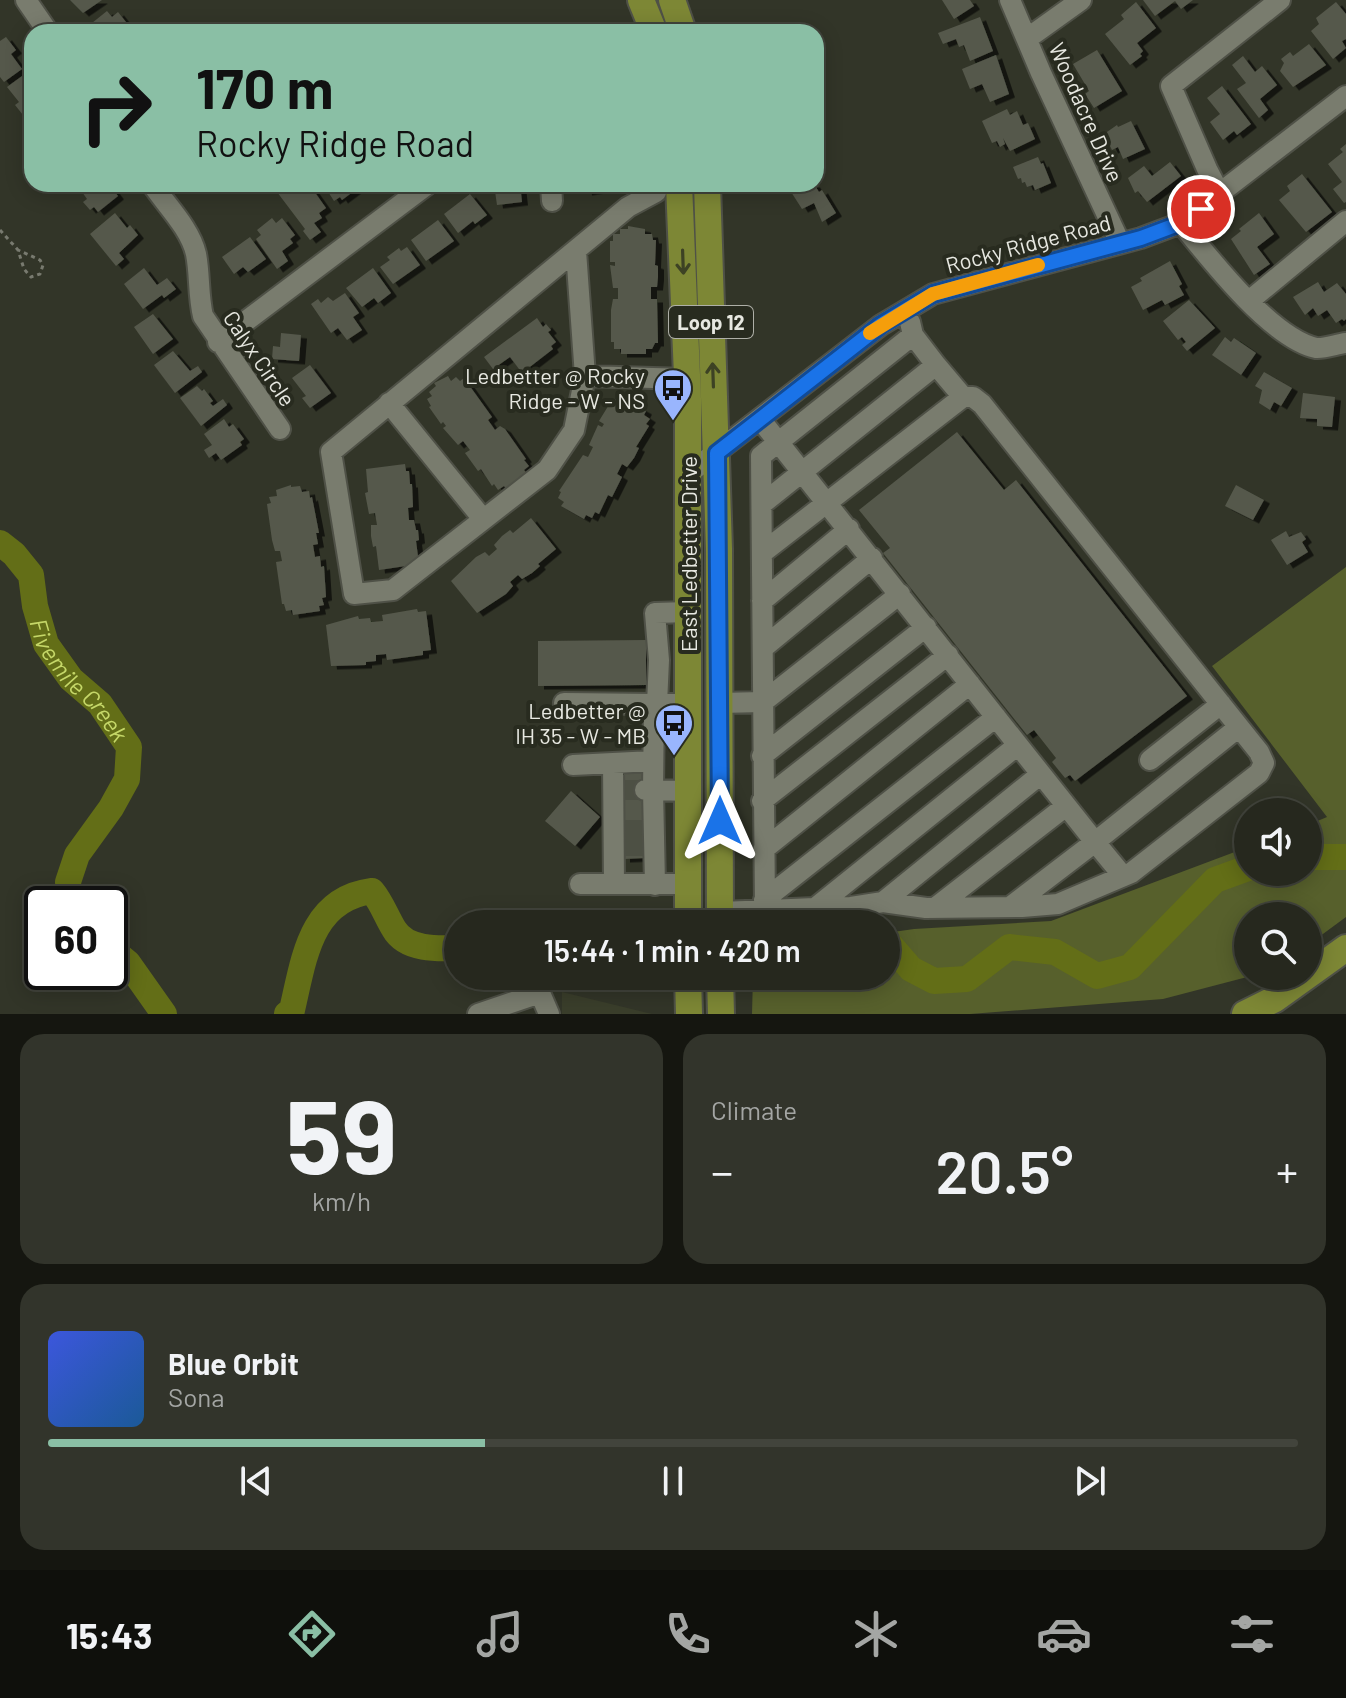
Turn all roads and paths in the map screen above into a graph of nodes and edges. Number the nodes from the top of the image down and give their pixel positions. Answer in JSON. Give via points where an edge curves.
{"nodes":[{"id":1,"x":26,"y":0,"type":"edge"},
{"id":2,"x":641,"y":0,"type":"edge"},
{"id":3,"x":672,"y":0,"type":"edge"},
{"id":4,"x":1010,"y":0,"type":"edge"},
{"id":5,"x":1081,"y":0,"type":"edge"},
{"id":6,"x":1280,"y":0,"type":"edge"},
{"id":7,"x":42,"y":24,"type":"edge"},
{"id":8,"x":651,"y":24,"type":"edge"},
{"id":9,"x":680,"y":24,"type":"edge"},
{"id":10,"x":1028,"y":38,"type":"junction"},
{"id":11,"x":1346,"y":96,"type":"edge"},
{"id":12,"x":158,"y":192,"type":"edge"},
{"id":13,"x":417,"y":192,"type":"edge"},
{"id":14,"x":659,"y":192,"type":"edge"},
{"id":15,"x":667,"y":192,"type":"edge"},
{"id":16,"x":707,"y":192,"type":"edge"},
{"id":17,"x":1220,"y":194,"type":"junction"},
{"id":18,"x":1346,"y":221,"type":"edge"},
{"id":19,"x":1181,"y":223,"type":"junction"},
{"id":20,"x":0,"y":230,"type":"edge"},
{"id":21,"x":1120,"y":243,"type":"junction"},
{"id":22,"x":18,"y":250,"type":"junction"},
{"id":23,"x":576,"y":251,"type":"junction"},
{"id":24,"x":1249,"y":301,"type":"junction"},
{"id":25,"x":903,"y":312,"type":"junction"},
{"id":26,"x":913,"y":335,"type":"junction"},
{"id":27,"x":218,"y":342,"type":"junction"},
{"id":28,"x":1346,"y":343,"type":"edge"},
{"id":29,"x":936,"y":365,"type":"junction"},
{"id":30,"x":585,"y":376,"type":"junction"},
{"id":31,"x":687,"y":379,"type":"junction"},
{"id":32,"x":963,"y":397,"type":"junction"},
{"id":33,"x":389,"y":403,"type":"junction"},
{"id":34,"x":760,"y":419,"type":"junction"},
{"id":35,"x":280,"y":429,"type":"dead end"},
{"id":36,"x":779,"y":441,"type":"junction"},
{"id":37,"x":717,"y":453,"type":"junction"},
{"id":38,"x":803,"y":471,"type":"junction"},
{"id":39,"x":688,"y":474,"type":"junction"},
{"id":40,"x":828,"y":502,"type":"junction"},
{"id":41,"x":762,"y":504,"type":"junction"},
{"id":42,"x":483,"y":519,"type":"junction"},
{"id":43,"x":849,"y":529,"type":"junction"},
{"id":44,"x":762,"y":553,"type":"junction"},
{"id":45,"x":872,"y":558,"type":"junction"},
{"id":46,"x":900,"y":594,"type":"junction"},
{"id":47,"x":762,"y":601,"type":"junction"},
{"id":48,"x":688,"y":612,"type":"junction"},
{"id":49,"x":926,"y":627,"type":"junction"},
{"id":50,"x":763,"y":648,"type":"junction"},
{"id":51,"x":948,"y":655,"type":"junction"},
{"id":52,"x":970,"y":684,"type":"junction"},
{"id":53,"x":763,"y":702,"type":"junction"},
{"id":54,"x":564,"y":703,"type":"dead end"},
{"id":55,"x":719,"y":703,"type":"junction"},
{"id":56,"x":655,"y":704,"type":"junction"},
{"id":57,"x":688,"y":704,"type":"junction"},
{"id":58,"x":1221,"y":704,"type":"junction"},
{"id":59,"x":996,"y":717,"type":"junction"},
{"id":60,"x":1239,"y":727,"type":"junction"},
{"id":61,"x":1018,"y":745,"type":"junction"},
{"id":62,"x":762,"y":756,"type":"junction"},
{"id":63,"x":1150,"y":760,"type":"dead end"},
{"id":64,"x":653,"y":761,"type":"junction"},
{"id":65,"x":613,"y":763,"type":"junction"},
{"id":66,"x":573,"y":765,"type":"dead end"},
{"id":67,"x":1041,"y":774,"type":"junction"},
{"id":68,"x":688,"y":791,"type":"junction"},
{"id":69,"x":649,"y":797,"type":"junction"},
{"id":70,"x":762,"y":801,"type":"junction"},
{"id":71,"x":1066,"y":806,"type":"junction"},
{"id":72,"x":1095,"y":842,"type":"junction"},
{"id":73,"x":763,"y":850,"type":"junction"},
{"id":74,"x":1123,"y":876,"type":"junction"},
{"id":75,"x":580,"y":884,"type":"dead end"},
{"id":76,"x":614,"y":884,"type":"junction"},
{"id":77,"x":688,"y":884,"type":"junction"},
{"id":78,"x":720,"y":884,"type":"junction"},
{"id":79,"x":655,"y":885,"type":"junction"},
{"id":80,"x":883,"y":902,"type":"junction"},
{"id":81,"x":765,"y":905,"type":"junction"},
{"id":82,"x":1010,"y":907,"type":"junction"},
{"id":83,"x":815,"y":908,"type":"junction"},
{"id":84,"x":935,"y":908,"type":"junction"},
{"id":85,"x":688,"y":910,"type":"edge"},
{"id":86,"x":720,"y":910,"type":"edge"},
{"id":87,"x":748,"y":910,"type":"edge"},
{"id":88,"x":1346,"y":948,"type":"edge"},
{"id":89,"x":688,"y":990,"type":"edge"},
{"id":90,"x":720,"y":990,"type":"edge"},
{"id":91,"x":478,"y":1014,"type":"edge"},
{"id":92,"x":549,"y":1014,"type":"edge"},
{"id":93,"x":689,"y":1014,"type":"edge"},
{"id":94,"x":721,"y":1014,"type":"edge"},
{"id":95,"x":1245,"y":1014,"type":"edge"}],
"edges":[{"from":1,"to":7,"type":"street"},
{"from":2,"to":8,"type":"main road"},
{"from":3,"to":9,"type":"main road"},
{"from":4,"to":10,"type":"street","name":"Woodacre Drive"},
{"from":5,"to":10,"type":"street"},
{"from":6,"to":17,"type":"street","via":[[1171,86]]},
{"from":10,"to":21,"type":"street","name":"Woodacre Drive"},
{"from":11,"to":17,"type":"street","name":"Rocky Ridge Road"},
{"from":12,"to":27,"type":"street","name":"Calyx Circle","via":[[196,254],[203,316]]},
{"from":13,"to":27,"type":"street"},
{"from":14,"to":23,"type":"street","via":[[628,207]]},
{"from":15,"to":31,"type":"main road","name":"East Ledbetter Drive","number":"Loop 12","one_way":true},
{"from":37,"to":16,"type":"main road","name":"East Ledbetter Drive","number":"Loop 12","one_way":true},
{"from":17,"to":19,"type":"street","name":"Rocky Ridge Road"},
{"from":18,"to":24,"type":"street"},
{"from":19,"to":21,"type":"street","name":"Rocky Ridge Road"},
{"from":19,"to":24,"type":"street"},
{"from":20,"to":22,"type":"path"},
{"from":21,"to":25,"type":"street","name":"Rocky Ridge Road","via":[[933,294]]},
{"from":22,"to":22,"type":"path","via":[[27,274],[40,274],[40,260]]},
{"from":23,"to":30,"type":"street"},
{"from":23,"to":33,"type":"street"},
{"from":24,"to":28,"type":"street","via":[[1283,332],[1317,348]]},
{"from":25,"to":26,"type":"street"},
{"from":25,"to":34,"type":"street","name":"Rocky Ridge Road"},
{"from":26,"to":29,"type":"street"},
{"from":26,"to":36,"type":"street"},
{"from":27,"to":35,"type":"street","name":"Calyx Circle"},
{"from":29,"to":32,"type":"street"},
{"from":29,"to":38,"type":"street"},
{"from":30,"to":31,"type":"street"},
{"from":30,"to":42,"type":"street","via":[[574,430],[547,470]]},
{"from":31,"to":39,"type":"main road","name":"East Ledbetter Drive","number":"Loop 12"},
{"from":32,"to":40,"type":"street"},
{"from":32,"to":58,"type":"street","via":[[982,404]]},
{"from":33,"to":42,"type":"street"},
{"from":33,"to":42,"type":"street","via":[[331,452],[354,594],[393,590]]},
{"from":34,"to":36,"type":"street"},
{"from":34,"to":37,"type":"street","name":"Rocky Ridge Road"},
{"from":36,"to":38,"type":"street"},
{"from":36,"to":41,"type":"street","via":[[761,456]]},
{"from":37,"to":39,"type":"street","name":"Rocky Ridge Road"},
{"from":37,"to":55,"type":"main road","name":"East Ledbetter Drive","number":"Loop 12"},
{"from":38,"to":40,"type":"street"},
{"from":38,"to":41,"type":"street"},
{"from":39,"to":48,"type":"main road","name":"East Ledbetter Drive","number":"Loop 12"},
{"from":40,"to":43,"type":"street"},
{"from":40,"to":44,"type":"street"},
{"from":41,"to":44,"type":"street"},
{"from":43,"to":45,"type":"street"},
{"from":43,"to":47,"type":"street"},
{"from":44,"to":47,"type":"street"},
{"from":45,"to":46,"type":"street"},
{"from":45,"to":50,"type":"street"},
{"from":46,"to":49,"type":"street"},
{"from":46,"to":53,"type":"street"},
{"from":47,"to":50,"type":"street"},
{"from":48,"to":56,"type":"street","via":[[655,613]]},
{"from":48,"to":57,"type":"main road","name":"East Ledbetter Drive","number":"Loop 12"},
{"from":49,"to":51,"type":"street"},
{"from":49,"to":62,"type":"street"},
{"from":50,"to":53,"type":"street"},
{"from":51,"to":52,"type":"street"},
{"from":51,"to":70,"type":"street"},
{"from":52,"to":59,"type":"street"},
{"from":52,"to":73,"type":"street"},
{"from":53,"to":55,"type":"street"},
{"from":53,"to":62,"type":"street"},
{"from":54,"to":56,"type":"street"},
{"from":55,"to":57,"type":"main road"},
{"from":55,"to":78,"type":"main road","name":"East Ledbetter Drive","number":"Loop 12"},
{"from":56,"to":57,"type":"street"},
{"from":56,"to":64,"type":"street"},
{"from":57,"to":68,"type":"main road","name":"East Ledbetter Drive","number":"Loop 12"},
{"from":58,"to":60,"type":"street"},
{"from":58,"to":63,"type":"street"},
{"from":59,"to":61,"type":"street"},
{"from":59,"to":81,"type":"street"},
{"from":60,"to":72,"type":"street"},
{"from":60,"to":74,"type":"street","via":[[1264,763],[1259,773]]},
{"from":61,"to":67,"type":"street"},
{"from":61,"to":83,"type":"street"},
{"from":62,"to":70,"type":"street"},
{"from":64,"to":65,"type":"street"},
{"from":64,"to":69,"type":"street"},
{"from":65,"to":66,"type":"street"},
{"from":65,"to":76,"type":"street","via":[[619,797]]},
{"from":67,"to":71,"type":"street"},
{"from":67,"to":80,"type":"street"},
{"from":68,"to":69,"type":"street"},
{"from":68,"to":77,"type":"main road","name":"East Ledbetter Drive","number":"Loop 12"},
{"from":69,"to":79,"type":"street"},
{"from":70,"to":73,"type":"street"},
{"from":71,"to":72,"type":"street"},
{"from":71,"to":84,"type":"street"},
{"from":72,"to":74,"type":"street"},
{"from":72,"to":82,"type":"street"},
{"from":73,"to":81,"type":"street"},
{"from":74,"to":82,"type":"street","via":[[1058,904]]},
{"from":75,"to":76,"type":"street"},
{"from":76,"to":79,"type":"street"},
{"from":77,"to":78,"type":"main road"},
{"from":77,"to":79,"type":"street"},
{"from":77,"to":85,"type":"main road","name":"East Ledbetter Drive","number":"Loop 12"},
{"from":78,"to":86,"type":"main road","name":"East Ledbetter Drive","number":"Loop 12"},
{"from":80,"to":83,"type":"street"},
{"from":80,"to":84,"type":"street"},
{"from":81,"to":83,"type":"street"},
{"from":81,"to":87,"type":"street"},
{"from":82,"to":84,"type":"street"},
{"from":88,"to":95,"type":"main road"},
{"from":89,"to":93,"type":"main road"},
{"from":90,"to":94,"type":"main road"},
{"from":91,"to":92,"type":"street","via":[[540,993]]}]}
